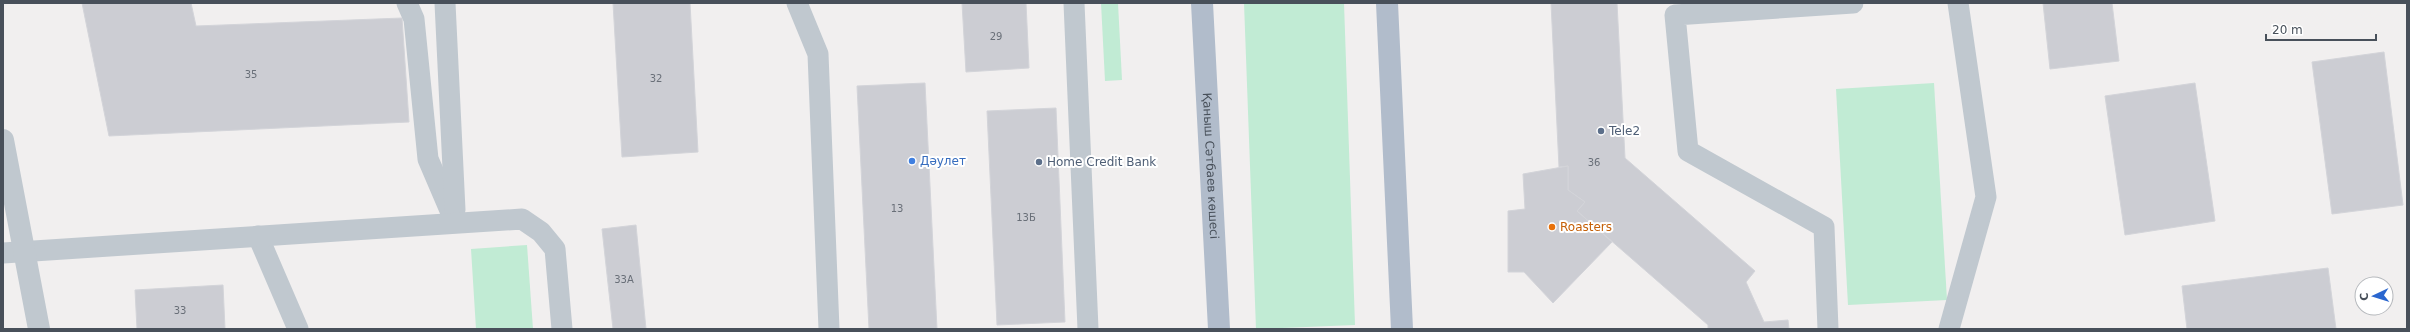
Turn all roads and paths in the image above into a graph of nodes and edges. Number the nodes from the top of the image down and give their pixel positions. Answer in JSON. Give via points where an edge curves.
{"nodes":[{"id":1,"x":407,"y":3,"type":"edge"},
{"id":2,"x":446,"y":3,"type":"edge"},
{"id":3,"x":797,"y":3,"type":"edge"},
{"id":4,"x":1074,"y":3,"type":"edge"},
{"id":5,"x":1202,"y":3,"type":"edge"},
{"id":6,"x":1387,"y":3,"type":"edge"},
{"id":7,"x":1853,"y":3,"type":"edge"},
{"id":8,"x":1958,"y":3,"type":"edge"},
{"id":9,"x":3,"y":140,"type":"edge"},
{"id":10,"x":455,"y":222,"type":"junction"},
{"id":11,"x":258,"y":236,"type":"junction"},
{"id":12,"x":3,"y":253,"type":"edge"},
{"id":13,"x":25,"y":253,"type":"junction"},
{"id":14,"x":39,"y":329,"type":"edge"},
{"id":15,"x":298,"y":329,"type":"edge"},
{"id":16,"x":562,"y":329,"type":"edge"},
{"id":17,"x":829,"y":329,"type":"edge"},
{"id":18,"x":1088,"y":329,"type":"edge"},
{"id":19,"x":1219,"y":329,"type":"edge"},
{"id":20,"x":1402,"y":329,"type":"edge"},
{"id":21,"x":1828,"y":329,"type":"edge"},
{"id":22,"x":1949,"y":329,"type":"edge"}],
"edges":[{"from":1,"to":10,"type":"lane","via":[[414,19],[428,159]]},
{"from":2,"to":10,"type":"lane"},
{"from":3,"to":17,"type":"lane","via":[[818,54]]},
{"from":4,"to":18,"type":"lane"},
{"from":5,"to":19,"type":"main road","name":"Қаныш Сәтбаев көшесі"},
{"from":6,"to":20,"type":"main road"},
{"from":7,"to":21,"type":"lane","via":[[1675,14],[1688,151],[1824,228]]},
{"from":8,"to":22,"type":"lane","via":[[1986,197]]},
{"from":9,"to":13,"type":"street"},
{"from":10,"to":11,"type":"lane"},
{"from":10,"to":16,"type":"lane","via":[[522,219],[541,232],[555,249]]},
{"from":11,"to":13,"type":"lane"},
{"from":11,"to":15,"type":"lane"},
{"from":12,"to":13,"type":"lane"},
{"from":13,"to":14,"type":"street"}]}
